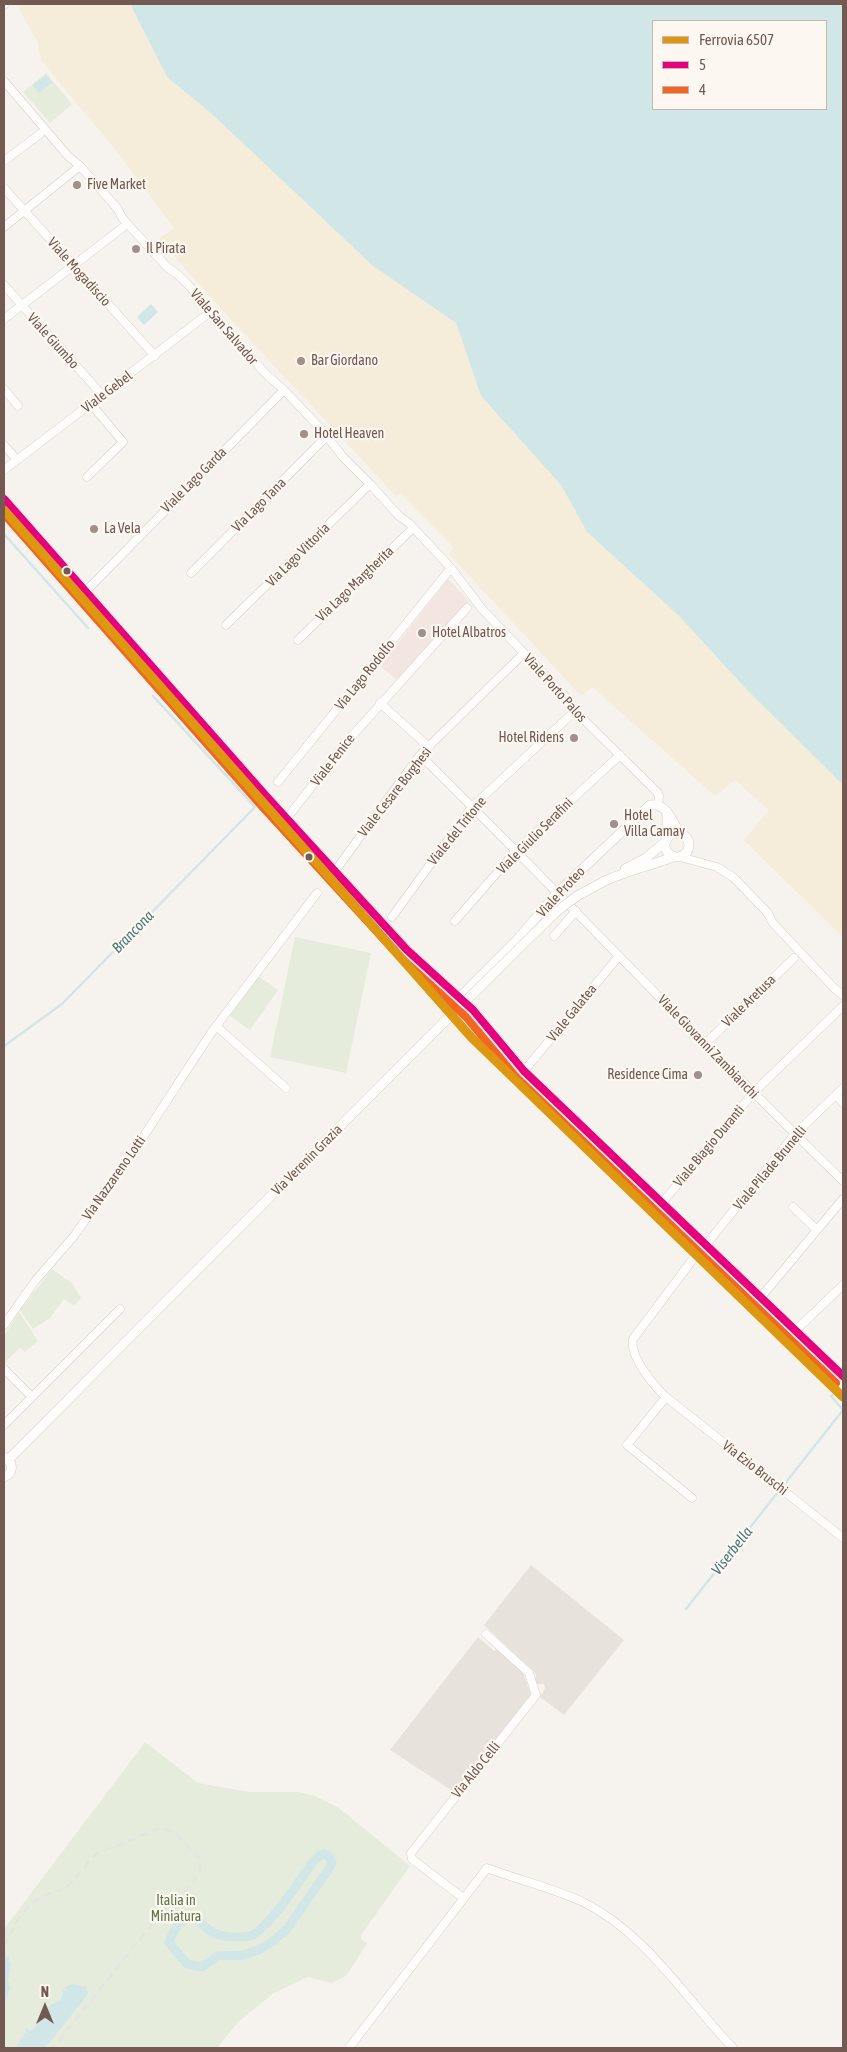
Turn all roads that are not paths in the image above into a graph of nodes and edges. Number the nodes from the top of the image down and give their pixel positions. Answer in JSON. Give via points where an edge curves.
{"nodes":[{"id":1,"x":4,"y":81,"type":"edge"},
{"id":2,"x":40,"y":134,"type":"dead end"},
{"id":3,"x":4,"y":161,"type":"edge"},
{"id":4,"x":80,"y":166,"type":"junction"},
{"id":5,"x":4,"y":188,"type":"edge"},
{"id":6,"x":24,"y":211,"type":"junction"},
{"id":7,"x":4,"y":227,"type":"edge"},
{"id":8,"x":122,"y":228,"type":"dead end"},
{"id":9,"x":74,"y":266,"type":"junction"},
{"id":10,"x":4,"y":285,"type":"edge"},
{"id":11,"x":21,"y":305,"type":"junction"},
{"id":12,"x":209,"y":313,"type":"junction"},
{"id":13,"x":4,"y":319,"type":"edge"},
{"id":14,"x":155,"y":356,"type":"junction"},
{"id":15,"x":4,"y":389,"type":"edge"},
{"id":16,"x":284,"y":390,"type":"junction"},
{"id":17,"x":103,"y":396,"type":"junction"},
{"id":18,"x":91,"y":404,"type":"junction"},
{"id":19,"x":18,"y":406,"type":"dead end"},
{"id":20,"x":326,"y":436,"type":"junction"},
{"id":21,"x":4,"y":445,"type":"edge"},
{"id":22,"x":17,"y":460,"type":"junction"},
{"id":23,"x":4,"y":470,"type":"edge"},
{"id":24,"x":87,"y":477,"type":"dead end"},
{"id":25,"x":370,"y":484,"type":"junction"},
{"id":26,"x":4,"y":499,"type":"edge"},
{"id":27,"x":413,"y":528,"type":"junction"},
{"id":28,"x":451,"y":568,"type":"junction"},
{"id":29,"x":191,"y":573,"type":"dead end"},
{"id":30,"x":84,"y":592,"type":"junction"},
{"id":31,"x":467,"y":608,"type":"dead end"},
{"id":32,"x":226,"y":625,"type":"dead end"},
{"id":33,"x":298,"y":640,"type":"dead end"},
{"id":34,"x":524,"y":653,"type":"junction"},
{"id":35,"x":380,"y":703,"type":"junction"},
{"id":36,"x":575,"y":711,"type":"junction"},
{"id":37,"x":428,"y":747,"type":"junction"},
{"id":38,"x":620,"y":755,"type":"junction"},
{"id":39,"x":420,"y":756,"type":"junction"},
{"id":40,"x":278,"y":782,"type":"dead end"},
{"id":41,"x":658,"y":805,"type":"junction"},
{"id":42,"x":472,"y":807,"type":"junction"},
{"id":43,"x":667,"y":812,"type":"junction"},
{"id":44,"x":287,"y":818,"type":"junction"},
{"id":45,"x":680,"y":834,"type":"junction"},
{"id":46,"x":666,"y":840,"type":"junction"},
{"id":47,"x":515,"y":852,"type":"junction"},
{"id":48,"x":677,"y":857,"type":"junction"},
{"id":49,"x":335,"y":871,"type":"junction"},
{"id":50,"x":618,"y":875,"type":"junction"},
{"id":51,"x":317,"y":893,"type":"dead end"},
{"id":52,"x":557,"y":893,"type":"junction"},
{"id":53,"x":576,"y":911,"type":"junction"},
{"id":54,"x":392,"y":917,"type":"dead end"},
{"id":55,"x":455,"y":921,"type":"dead end"},
{"id":56,"x":554,"y":936,"type":"dead end"},
{"id":57,"x":619,"y":956,"type":"junction"},
{"id":58,"x":794,"y":958,"type":"dead end"},
{"id":59,"x":843,"y":995,"type":"edge"},
{"id":60,"x":460,"y":996,"type":"junction"},
{"id":61,"x":843,"y":1006,"type":"edge"},
{"id":62,"x":216,"y":1026,"type":"junction"},
{"id":63,"x":704,"y":1045,"type":"junction"},
{"id":64,"x":524,"y":1071,"type":"junction"},
{"id":65,"x":286,"y":1088,"type":"dead end"},
{"id":66,"x":843,"y":1088,"type":"edge"},
{"id":67,"x":753,"y":1093,"type":"junction"},
{"id":68,"x":836,"y":1095,"type":"junction"},
{"id":69,"x":843,"y":1103,"type":"edge"},
{"id":70,"x":795,"y":1134,"type":"junction"},
{"id":71,"x":843,"y":1181,"type":"edge"},
{"id":72,"x":843,"y":1199,"type":"edge"},
{"id":73,"x":662,"y":1203,"type":"junction"},
{"id":74,"x":793,"y":1207,"type":"dead end"},
{"id":75,"x":817,"y":1230,"type":"junction"},
{"id":76,"x":704,"y":1247,"type":"junction"},
{"id":77,"x":693,"y":1259,"type":"dead end"},
{"id":78,"x":843,"y":1285,"type":"edge"},
{"id":79,"x":761,"y":1297,"type":"junction"},
{"id":80,"x":120,"y":1308,"type":"dead end"},
{"id":81,"x":4,"y":1325,"type":"edge"},
{"id":82,"x":796,"y":1330,"type":"junction"},
{"id":83,"x":4,"y":1369,"type":"edge"},
{"id":84,"x":843,"y":1376,"type":"edge"},
{"id":85,"x":32,"y":1397,"type":"junction"},
{"id":86,"x":666,"y":1398,"type":"junction"},
{"id":87,"x":4,"y":1425,"type":"edge"},
{"id":88,"x":6,"y":1458,"type":"edge"},
{"id":89,"x":4,"y":1477,"type":"edge"},
{"id":90,"x":692,"y":1498,"type":"dead end"},
{"id":91,"x":843,"y":1538,"type":"edge"},
{"id":92,"x":486,"y":1634,"type":"dead end"},
{"id":93,"x":463,"y":1898,"type":"junction"},
{"id":94,"x":349,"y":2048,"type":"edge"},
{"id":95,"x":733,"y":2048,"type":"edge"}],
"edges":[{"from":1,"to":4,"type":"street","name":"Viale San Salvador","via":[[62,150]]},
{"from":2,"to":3,"type":"street"},
{"from":4,"to":6,"type":"street"},
{"from":4,"to":12,"type":"street","name":"Viale San Salvador","via":[[167,267],[202,301]]},
{"from":5,"to":6,"type":"street","name":"Viale Mogadiscio"},
{"from":6,"to":7,"type":"street"},
{"from":6,"to":9,"type":"street","name":"Viale Mogadiscio"},
{"from":8,"to":9,"type":"street"},
{"from":9,"to":11,"type":"street"},
{"from":9,"to":14,"type":"street","name":"Viale Mogadiscio"},
{"from":10,"to":11,"type":"street","name":"Viale Giumbo"},
{"from":11,"to":13,"type":"street"},
{"from":11,"to":17,"type":"street","name":"Viale Giumbo"},
{"from":12,"to":14,"type":"street","name":"Viale Gebel"},
{"from":12,"to":16,"type":"street","name":"Viale San Salvador"},
{"from":14,"to":17,"type":"street","name":"Viale Gebel"},
{"from":15,"to":19,"type":"street"},
{"from":16,"to":20,"type":"street","name":"Viale San Salvador"},
{"from":16,"to":30,"type":"street","name":"Viale Lago Garda"},
{"from":17,"to":18,"type":"street","name":"Viale Gebel"},
{"from":18,"to":22,"type":"street","name":"Viale Gebel"},
{"from":18,"to":24,"type":"street","via":[[122,442]]},
{"from":20,"to":25,"type":"street","name":"Viale San Salvador"},
{"from":20,"to":29,"type":"street","name":"Via Lago Tana"},
{"from":21,"to":22,"type":"street"},
{"from":22,"to":23,"type":"street","name":"Viale Gebel"},
{"from":25,"to":27,"type":"street","name":"Viale San Salvador"},
{"from":25,"to":32,"type":"street","name":"Via Lago Vittoria"},
{"from":26,"to":30,"type":"street"},
{"from":27,"to":28,"type":"street","name":"Viale San Salvador"},
{"from":27,"to":33,"type":"street","name":"Via Lago Margherita"},
{"from":28,"to":34,"type":"street","name":"Viale Porto Palos","via":[[482,609]]},
{"from":28,"to":40,"type":"street","name":"Via Lago Rodolfo"},
{"from":30,"to":44,"type":"street"},
{"from":31,"to":35,"type":"street","name":"Viale Fenice"},
{"from":34,"to":36,"type":"street","name":"Viale Porto Palos"},
{"from":34,"to":37,"type":"street","name":"Viale Cesare Borghesi"},
{"from":35,"to":37,"type":"street"},
{"from":35,"to":44,"type":"street","name":"Viale Fenice"},
{"from":36,"to":38,"type":"street","name":"Viale Porto Palos"},
{"from":36,"to":42,"type":"street","name":"Viale del Tritone"},
{"from":37,"to":39,"type":"street","name":"Viale Cesare Borghesi"},
{"from":38,"to":41,"type":"street","name":"Viale Porto Palos","via":[[657,792]]},
{"from":38,"to":47,"type":"street","name":"Viale Giulio Serafini"},
{"from":39,"to":42,"type":"street","name":"Viale Giovanni Zambianchi"},
{"from":39,"to":49,"type":"street","name":"Viale Cesare Borghesi"},
{"from":41,"to":43,"type":"street"},
{"from":41,"to":52,"type":"street","name":"Viale Proteo","via":[[650,805]]},
{"from":42,"to":47,"type":"street","name":"Viale Giovanni Zambianchi"},
{"from":42,"to":54,"type":"street","name":"Viale del Tritone"},
{"from":43,"to":45,"type":"street"},
{"from":43,"to":46,"type":"street"},
{"from":44,"to":49,"type":"street"},
{"from":45,"to":46,"type":"street","via":[[673,834]]},
{"from":45,"to":48,"type":"street","via":[[689,845],[686,853]]},
{"from":46,"to":48,"type":"street","via":[[666,853]]},
{"from":46,"to":50,"type":"street","name":"Via Verenin Grazia","via":[[651,855]]},
{"from":47,"to":52,"type":"street","name":"Viale Giovanni Zambianchi"},
{"from":47,"to":55,"type":"street","name":"Viale Giulio Serafini"},
{"from":48,"to":50,"type":"street","name":"Via Verenin Grazia"},
{"from":48,"to":59,"type":"street","via":[[717,867],[733,877]]},
{"from":49,"to":60,"type":"street","via":[[407,950]]},
{"from":50,"to":88,"type":"street","name":"Via Verenin Grazia","bridge":true,"via":[[576,896],[556,912]]},
{"from":51,"to":62,"type":"street","name":"Via Nazzareno Lotti"},
{"from":52,"to":53,"type":"street","name":"Viale Giovanni Zambianchi"},
{"from":52,"to":60,"type":"street","name":"Viale Proteo","via":[[517,940]]},
{"from":53,"to":56,"type":"street"},
{"from":53,"to":57,"type":"street","name":"Viale Giovanni Zambianchi"},
{"from":57,"to":63,"type":"street","name":"Viale Giovanni Zambianchi"},
{"from":57,"to":64,"type":"street","name":"Viale Galatea"},
{"from":58,"to":63,"type":"street","name":"Viale Aretusa"},
{"from":60,"to":64,"type":"street"},
{"from":61,"to":67,"type":"street","name":"Viale Biagio Duranti"},
{"from":62,"to":65,"type":"street"},
{"from":62,"to":81,"type":"street","name":"Via Nazzareno Lotti","via":[[74,1236],[35,1281]]},
{"from":63,"to":67,"type":"street","name":"Viale Giovanni Zambianchi"},
{"from":64,"to":73,"type":"street"},
{"from":66,"to":68,"type":"street","name":"Viale Pilade Brunelli"},
{"from":67,"to":70,"type":"street","name":"Viale Giovanni Zambianchi"},
{"from":67,"to":73,"type":"street","name":"Viale Biagio Duranti"},
{"from":68,"to":69,"type":"street"},
{"from":68,"to":70,"type":"street","name":"Viale Pilade Brunelli"},
{"from":70,"to":71,"type":"street","name":"Viale Giovanni Zambianchi"},
{"from":70,"to":76,"type":"street","name":"Viale Pilade Brunelli"},
{"from":72,"to":75,"type":"street"},
{"from":73,"to":76,"type":"street"},
{"from":74,"to":75,"type":"street"},
{"from":75,"to":79,"type":"street"},
{"from":76,"to":79,"type":"street"},
{"from":77,"to":86,"type":"street","name":"Via Ezio Bruschi","via":[[636,1334],[632,1344],[648,1377]]},
{"from":78,"to":82,"type":"street"},
{"from":79,"to":82,"type":"street"},
{"from":80,"to":85,"type":"street"},
{"from":82,"to":84,"type":"street"},
{"from":83,"to":85,"type":"street"},
{"from":85,"to":87,"type":"street"},
{"from":86,"to":90,"type":"street","via":[[627,1445]]},
{"from":86,"to":91,"type":"street","name":"Via Ezio Bruschi"},
{"from":88,"to":89,"type":"street","name":"Via Verenin Grazia","via":[[12,1465]]},
{"from":92,"to":93,"type":"street","name":"Via Aldo Celli","via":[[529,1673],[536,1695],[411,1853],[412,1859]]},
{"from":93,"to":94,"type":"street"},
{"from":93,"to":95,"type":"street","via":[[486,1868],[585,1903],[639,1942]]}]}
